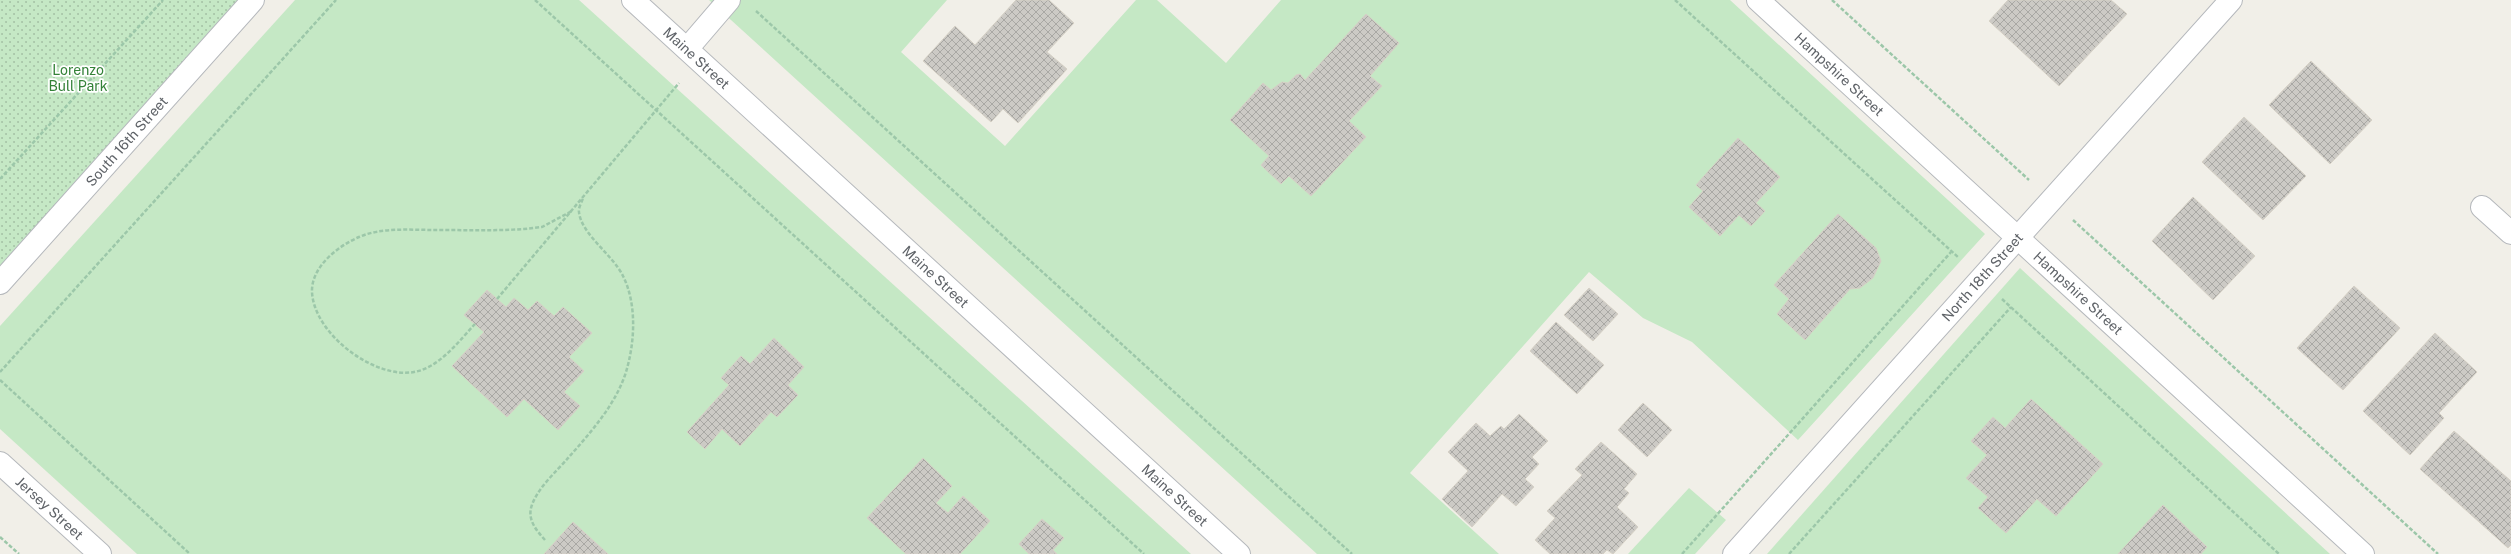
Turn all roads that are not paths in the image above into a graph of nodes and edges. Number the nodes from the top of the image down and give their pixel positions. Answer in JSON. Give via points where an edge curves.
{"nodes":[{"id":1,"x":253,"y":0,"type":"edge"},
{"id":2,"x":633,"y":0,"type":"edge"},
{"id":3,"x":729,"y":0,"type":"edge"},
{"id":4,"x":1758,"y":0,"type":"edge"},
{"id":5,"x":2231,"y":0,"type":"edge"},
{"id":6,"x":692,"y":54,"type":"junction"},
{"id":7,"x":2482,"y":207,"type":"dead end"},
{"id":8,"x":2511,"y":233,"type":"edge"},
{"id":9,"x":2019,"y":237,"type":"junction"},
{"id":10,"x":0,"y":283,"type":"edge"},
{"id":11,"x":0,"y":462,"type":"edge"},
{"id":12,"x":100,"y":554,"type":"edge"},
{"id":13,"x":1239,"y":554,"type":"edge"},
{"id":14,"x":1734,"y":554,"type":"edge"},
{"id":15,"x":2363,"y":554,"type":"edge"}],
"edges":[{"from":1,"to":10,"type":"street","name":"South 16th Street"},
{"from":2,"to":6,"type":"street","name":"Maine Street"},
{"from":3,"to":6,"type":"street"},
{"from":4,"to":9,"type":"street","name":"Hampshire Street"},
{"from":5,"to":9,"type":"street","name":"North 18th Street"},
{"from":6,"to":13,"type":"street","name":"Maine Street"},
{"from":7,"to":8,"type":"street"},
{"from":9,"to":14,"type":"street","name":"North 18th Street"},
{"from":9,"to":15,"type":"street","name":"Hampshire Street"},
{"from":11,"to":12,"type":"street","name":"Jersey Street"}]}
